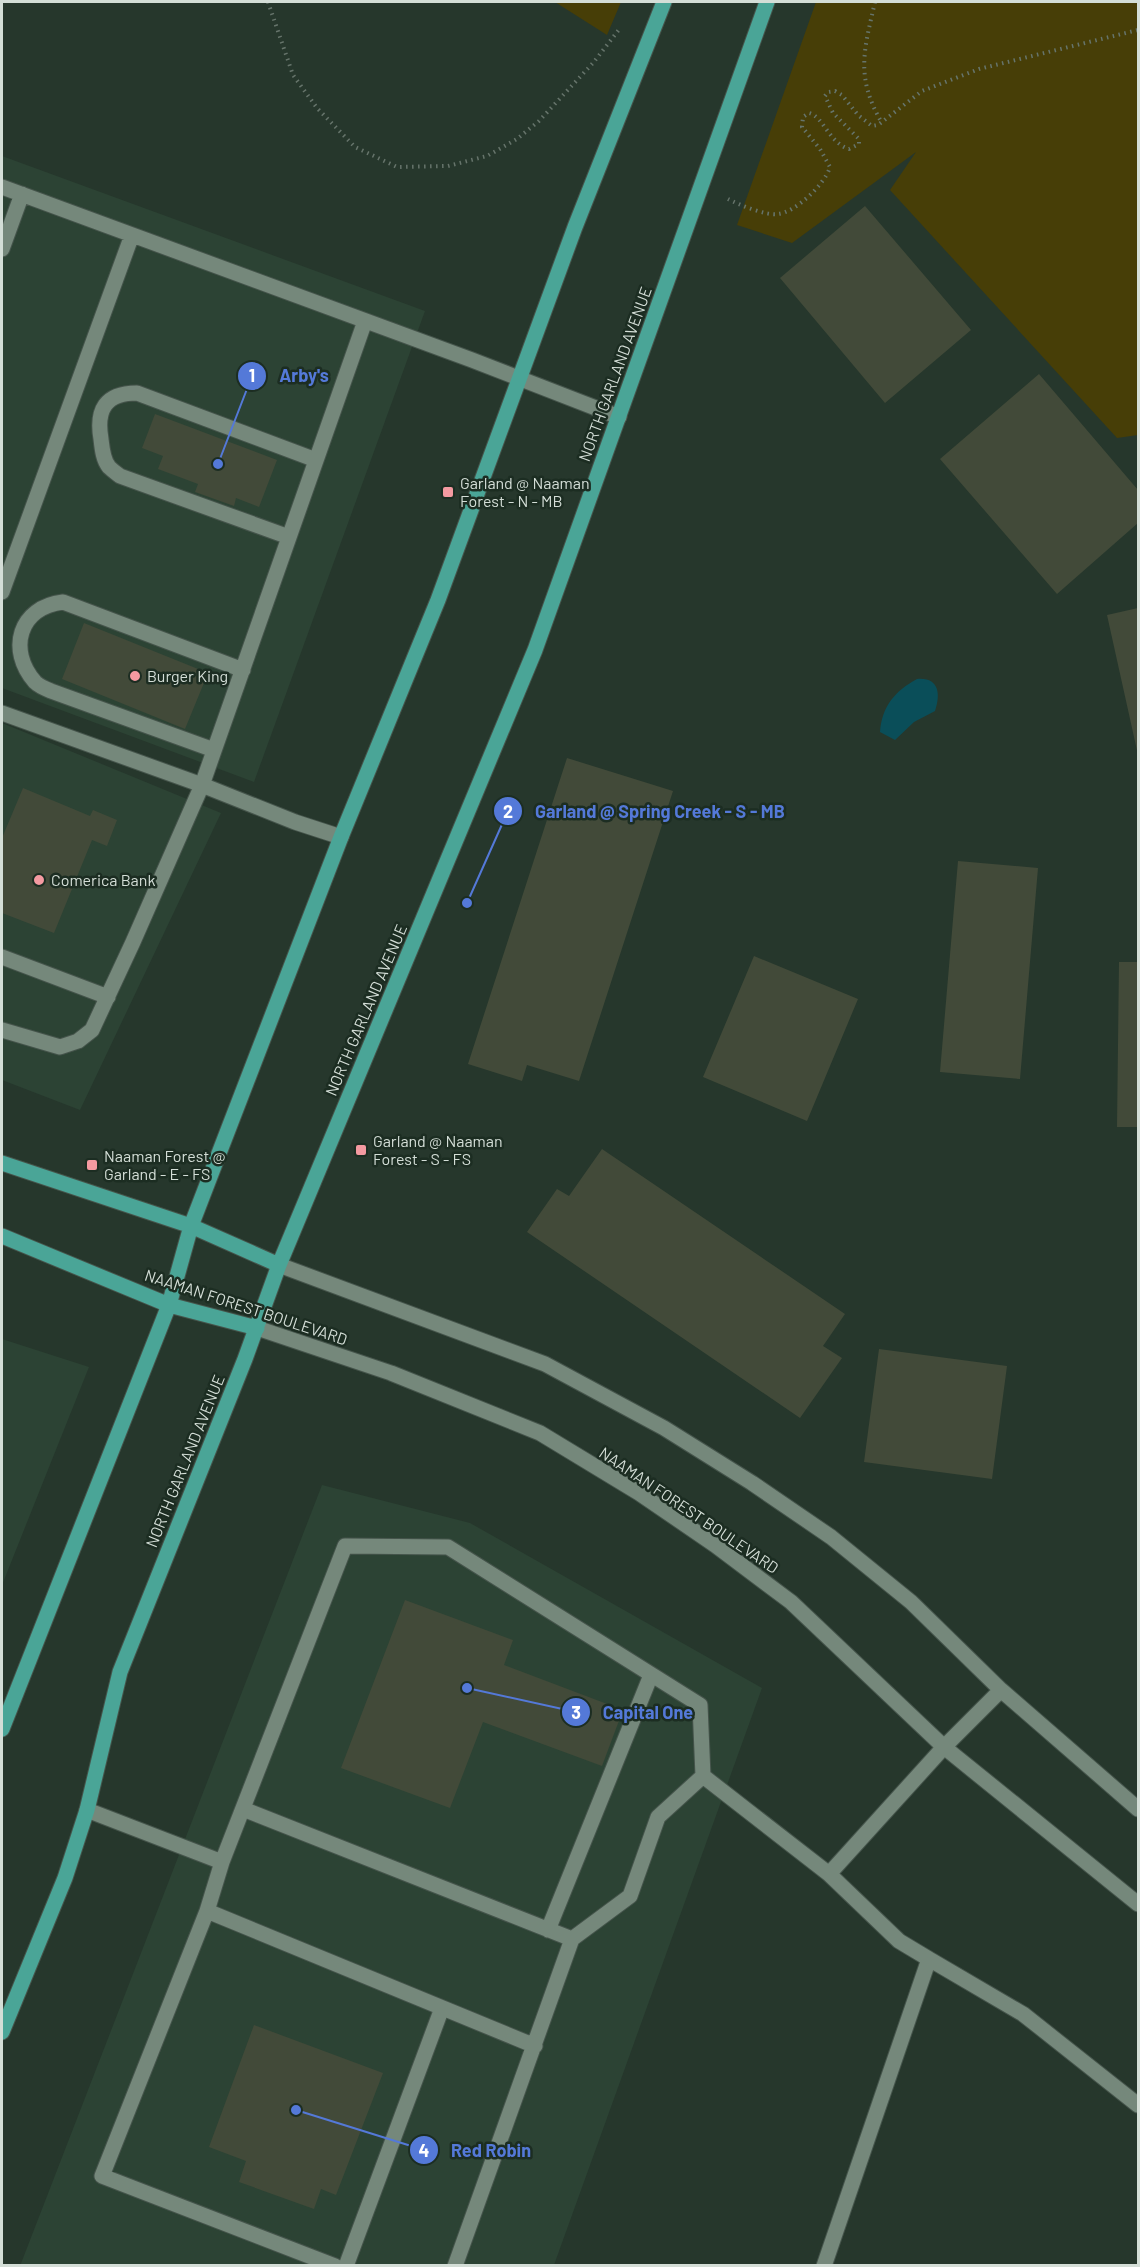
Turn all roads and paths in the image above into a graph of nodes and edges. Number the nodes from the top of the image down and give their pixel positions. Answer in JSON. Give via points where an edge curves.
{"nodes":[{"id":1,"x":268,"y":2,"type":"edge"},
{"id":2,"x":664,"y":2,"type":"edge"},
{"id":3,"x":767,"y":2,"type":"edge"},
{"id":4,"x":875,"y":2,"type":"edge"},
{"id":5,"x":621,"y":27,"type":"dead end"},
{"id":6,"x":1138,"y":30,"type":"edge"},
{"id":7,"x":882,"y":123,"type":"junction"},
{"id":8,"x":2,"y":187,"type":"edge"},
{"id":9,"x":22,"y":194,"type":"junction"},
{"id":10,"x":729,"y":199,"type":"dead end"},
{"id":11,"x":132,"y":235,"type":"junction"},
{"id":12,"x":2,"y":249,"type":"edge"},
{"id":13,"x":365,"y":321,"type":"junction"},
{"id":14,"x":519,"y":378,"type":"junction"},
{"id":15,"x":619,"y":417,"type":"junction"},
{"id":16,"x":316,"y":460,"type":"junction"},
{"id":17,"x":289,"y":537,"type":"junction"},
{"id":18,"x":2,"y":592,"type":"edge"},
{"id":19,"x":243,"y":670,"type":"junction"},
{"id":20,"x":2,"y":713,"type":"edge"},
{"id":21,"x":214,"y":750,"type":"junction"},
{"id":22,"x":202,"y":785,"type":"junction"},
{"id":23,"x":341,"y":837,"type":"junction"},
{"id":24,"x":2,"y":957,"type":"edge"},
{"id":25,"x":108,"y":997,"type":"junction"},
{"id":26,"x":2,"y":1030,"type":"edge"},
{"id":27,"x":2,"y":1163,"type":"edge"},
{"id":28,"x":191,"y":1226,"type":"junction"},
{"id":29,"x":2,"y":1236,"type":"edge"},
{"id":30,"x":279,"y":1265,"type":"junction"},
{"id":31,"x":169,"y":1305,"type":"junction"},
{"id":32,"x":257,"y":1328,"type":"junction"},
{"id":33,"x":651,"y":1675,"type":"junction"},
{"id":34,"x":1001,"y":1690,"type":"junction"},
{"id":35,"x":2,"y":1729,"type":"edge"},
{"id":36,"x":944,"y":1746,"type":"junction"},
{"id":37,"x":703,"y":1776,"type":"junction"},
{"id":38,"x":243,"y":1809,"type":"junction"},
{"id":39,"x":1138,"y":1809,"type":"edge"},
{"id":40,"x":87,"y":1810,"type":"junction"},
{"id":41,"x":222,"y":1862,"type":"junction"},
{"id":42,"x":830,"y":1874,"type":"junction"},
{"id":43,"x":1138,"y":1904,"type":"edge"},
{"id":44,"x":207,"y":1911,"type":"junction"},
{"id":45,"x":548,"y":1930,"type":"junction"},
{"id":46,"x":572,"y":1940,"type":"junction"},
{"id":47,"x":929,"y":1959,"type":"junction"},
{"id":48,"x":442,"y":2008,"type":"junction"},
{"id":49,"x":2,"y":2032,"type":"edge"},
{"id":50,"x":535,"y":2046,"type":"junction"},
{"id":51,"x":1138,"y":2105,"type":"edge"},
{"id":52,"x":335,"y":2265,"type":"edge"},
{"id":53,"x":346,"y":2265,"type":"edge"},
{"id":54,"x":455,"y":2265,"type":"edge"},
{"id":55,"x":824,"y":2265,"type":"edge"}],
"edges":[{"from":1,"to":5,"type":"path","via":[[293,75],[317,108],[356,147],[397,167],[448,166],[487,156],[517,139],[586,71]]},
{"from":2,"to":14,"type":"main road"},
{"from":3,"to":15,"type":"main road","name":"NORTH GARLAND AVENUE"},
{"from":4,"to":7,"type":"path","via":[[864,50],[865,78],[870,103]]},
{"from":6,"to":7,"type":"path","via":[[979,69],[922,91]]},
{"from":7,"to":10,"type":"path","via":[[872,126],[858,116],[842,94],[828,92],[825,96],[833,113],[860,139],[859,144],[849,149],[842,147],[814,114],[808,113],[803,117],[802,127],[820,148],[830,167],[828,176],[793,208],[775,215]]},
{"from":8,"to":9,"type":"street"},
{"from":9,"to":11,"type":"street"},
{"from":9,"to":12,"type":"street"},
{"from":11,"to":13,"type":"street"},
{"from":11,"to":18,"type":"street"},
{"from":13,"to":14,"type":"street"},
{"from":13,"to":16,"type":"street"},
{"from":14,"to":15,"type":"street"},
{"from":14,"to":23,"type":"main road","via":[[438,600]]},
{"from":15,"to":30,"type":"main road","name":"NORTH GARLAND AVENUE","via":[[535,650]]},
{"from":16,"to":17,"type":"street"},
{"from":16,"to":17,"type":"street","via":[[137,393],[111,398],[101,411],[98,425],[102,450],[108,465],[120,476]]},
{"from":17,"to":19,"type":"street"},
{"from":19,"to":21,"type":"street"},
{"from":19,"to":21,"type":"street","via":[[63,603],[47,604],[32,614],[23,628],[20,648],[36,684]]},
{"from":20,"to":22,"type":"street"},
{"from":21,"to":22,"type":"street"},
{"from":22,"to":23,"type":"street"},
{"from":22,"to":25,"type":"street"},
{"from":23,"to":28,"type":"main road"},
{"from":24,"to":25,"type":"street"},
{"from":25,"to":26,"type":"street","via":[[92,1030],[78,1041],[60,1047]]},
{"from":27,"to":28,"type":"main road"},
{"from":28,"to":30,"type":"main road"},
{"from":28,"to":31,"type":"main road"},
{"from":29,"to":31,"type":"main road","name":"NAAMAN FOREST BOULEVARD"},
{"from":30,"to":32,"type":"main road","name":"NORTH GARLAND AVENUE"},
{"from":30,"to":34,"type":"street","via":[[545,1364],[664,1428],[831,1537],[911,1602]]},
{"from":31,"to":32,"type":"main road","name":"NAAMAN FOREST BOULEVARD"},
{"from":31,"to":35,"type":"main road"},
{"from":32,"to":36,"type":"street","name":"NAAMAN FOREST BOULEVARD","via":[[391,1373],[540,1433],[639,1493],[791,1602]]},
{"from":32,"to":40,"type":"main road","name":"NORTH GARLAND AVENUE","via":[[120,1672]]},
{"from":33,"to":37,"type":"street","via":[[700,1705]]},
{"from":33,"to":38,"type":"street","via":[[448,1547],[345,1545]]},
{"from":33,"to":45,"type":"street"},
{"from":34,"to":36,"type":"street"},
{"from":34,"to":39,"type":"street"},
{"from":36,"to":42,"type":"street"},
{"from":36,"to":43,"type":"street","name":"NAAMAN FOREST BOULEVARD"},
{"from":37,"to":42,"type":"street"},
{"from":37,"to":46,"type":"street","via":[[658,1817],[630,1896]]},
{"from":38,"to":41,"type":"street"},
{"from":38,"to":45,"type":"street"},
{"from":40,"to":41,"type":"street"},
{"from":40,"to":49,"type":"main road","name":"NORTH GARLAND AVENUE","via":[[65,1878]]},
{"from":41,"to":44,"type":"street"},
{"from":42,"to":47,"type":"street","via":[[898,1941]]},
{"from":44,"to":48,"type":"street"},
{"from":44,"to":52,"type":"street","via":[[102,2176]]},
{"from":45,"to":46,"type":"street"},
{"from":46,"to":50,"type":"street"},
{"from":47,"to":51,"type":"street","via":[[1023,2014]]},
{"from":47,"to":55,"type":"street"},
{"from":48,"to":50,"type":"street"},
{"from":48,"to":53,"type":"street"},
{"from":50,"to":54,"type":"street"}]}
